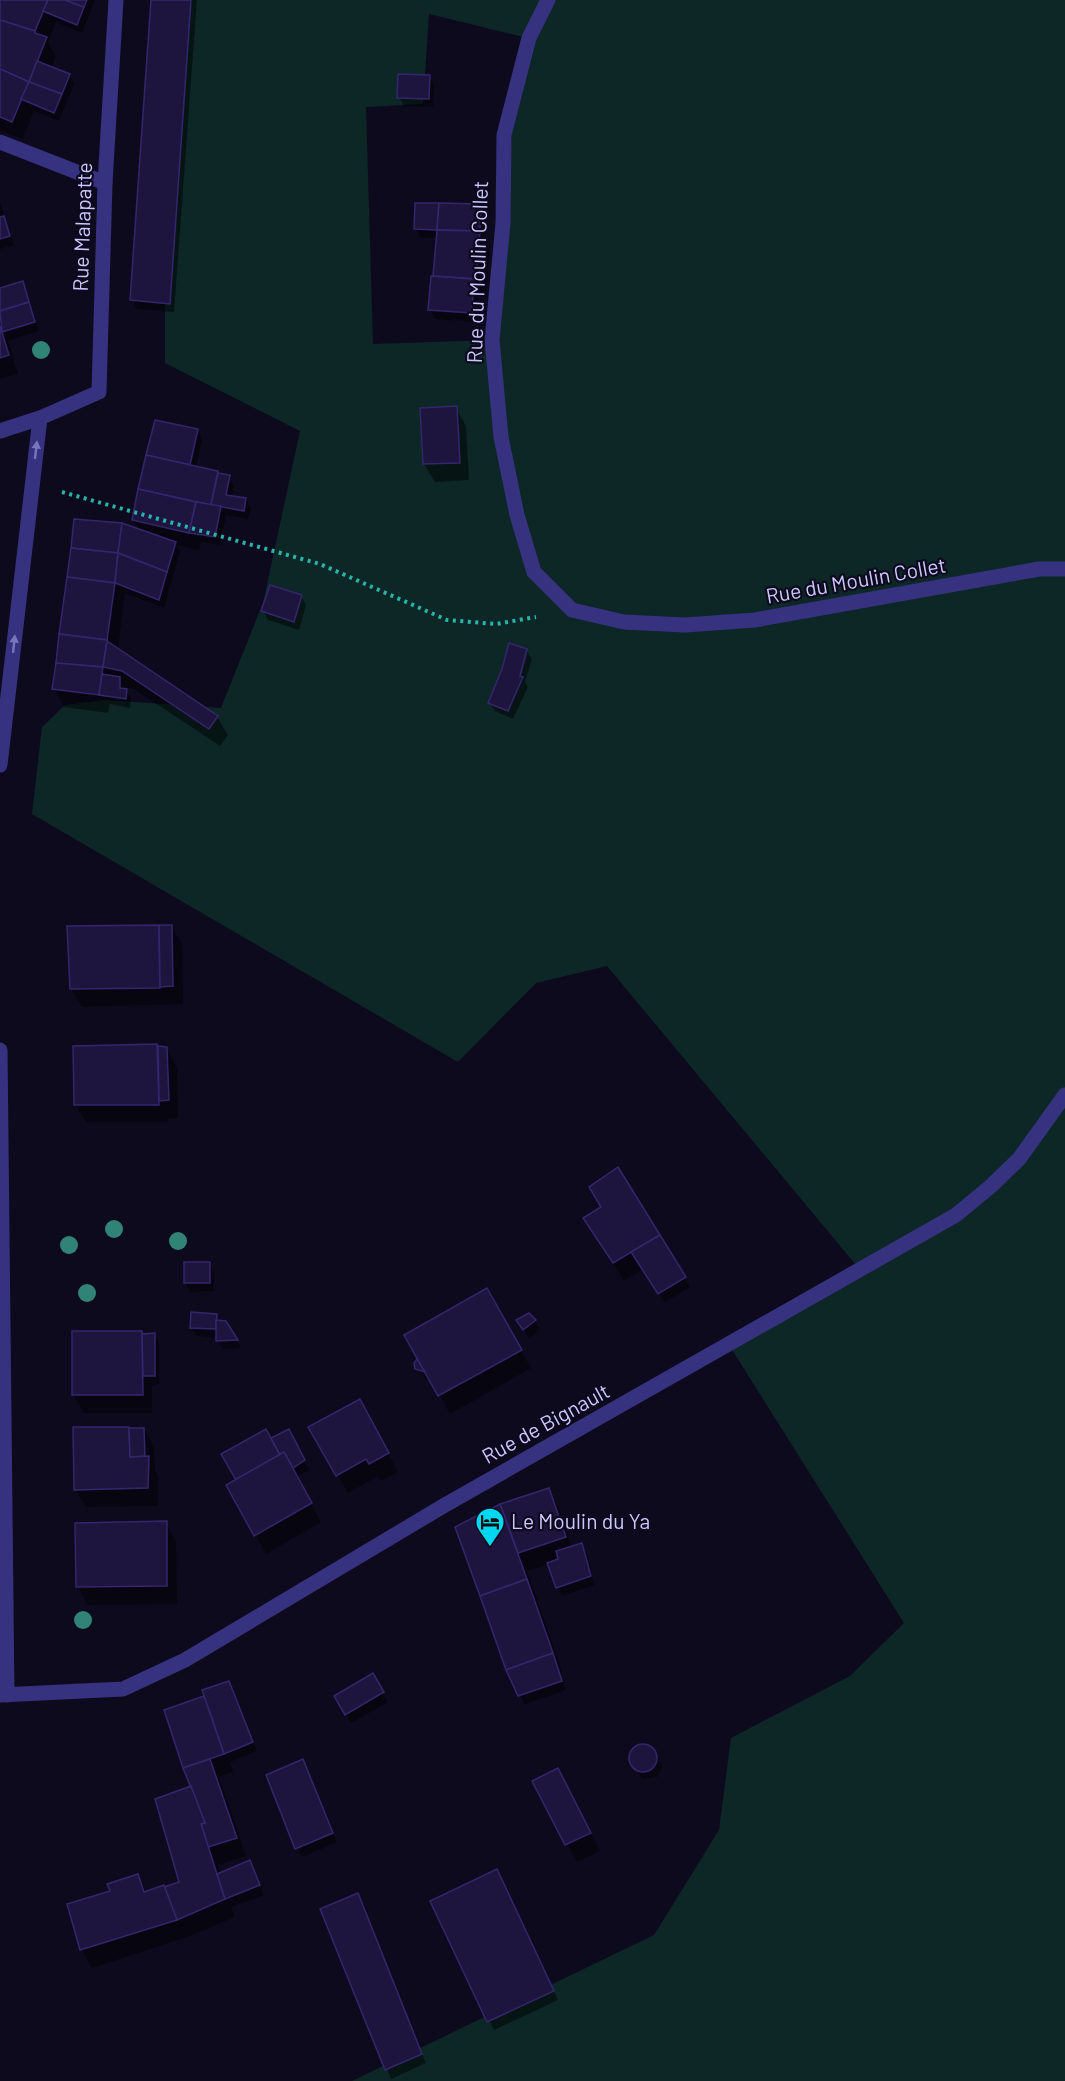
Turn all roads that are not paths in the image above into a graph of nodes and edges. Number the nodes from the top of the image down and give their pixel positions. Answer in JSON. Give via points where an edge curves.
{"nodes":[{"id":1,"x":116,"y":0,"type":"edge"},
{"id":2,"x":548,"y":0,"type":"edge"},
{"id":3,"x":0,"y":142,"type":"edge"},
{"id":4,"x":105,"y":183,"type":"junction"},
{"id":5,"x":40,"y":418,"type":"junction"},
{"id":6,"x":0,"y":431,"type":"edge"},
{"id":7,"x":1065,"y":569,"type":"edge"},
{"id":8,"x":0,"y":765,"type":"edge"},
{"id":9,"x":0,"y":1050,"type":"edge"},
{"id":10,"x":1065,"y":1095,"type":"edge"},
{"id":11,"x":3,"y":1695,"type":"edge"}],
"edges":[{"from":1,"to":4,"type":"street","name":"Rue Malapatte"},
{"from":2,"to":7,"type":"street","name":"Rue du Moulin Collet","via":[[529,38],[504,135],[503,223],[492,340],[501,437],[534,572],[572,610],[624,622],[685,625],[755,620],[1039,569]]},
{"from":3,"to":4,"type":"street"},
{"from":4,"to":5,"type":"street","name":"Rue Malapatte","via":[[99,392]]},
{"from":5,"to":6,"type":"street"},
{"from":8,"to":5,"type":"street","one_way":true},
{"from":9,"to":11,"type":"street"},
{"from":10,"to":11,"type":"street","name":"Rue de Bignault","via":[[1019,1159],[956,1215],[445,1505],[185,1660],[123,1689]]}]}
